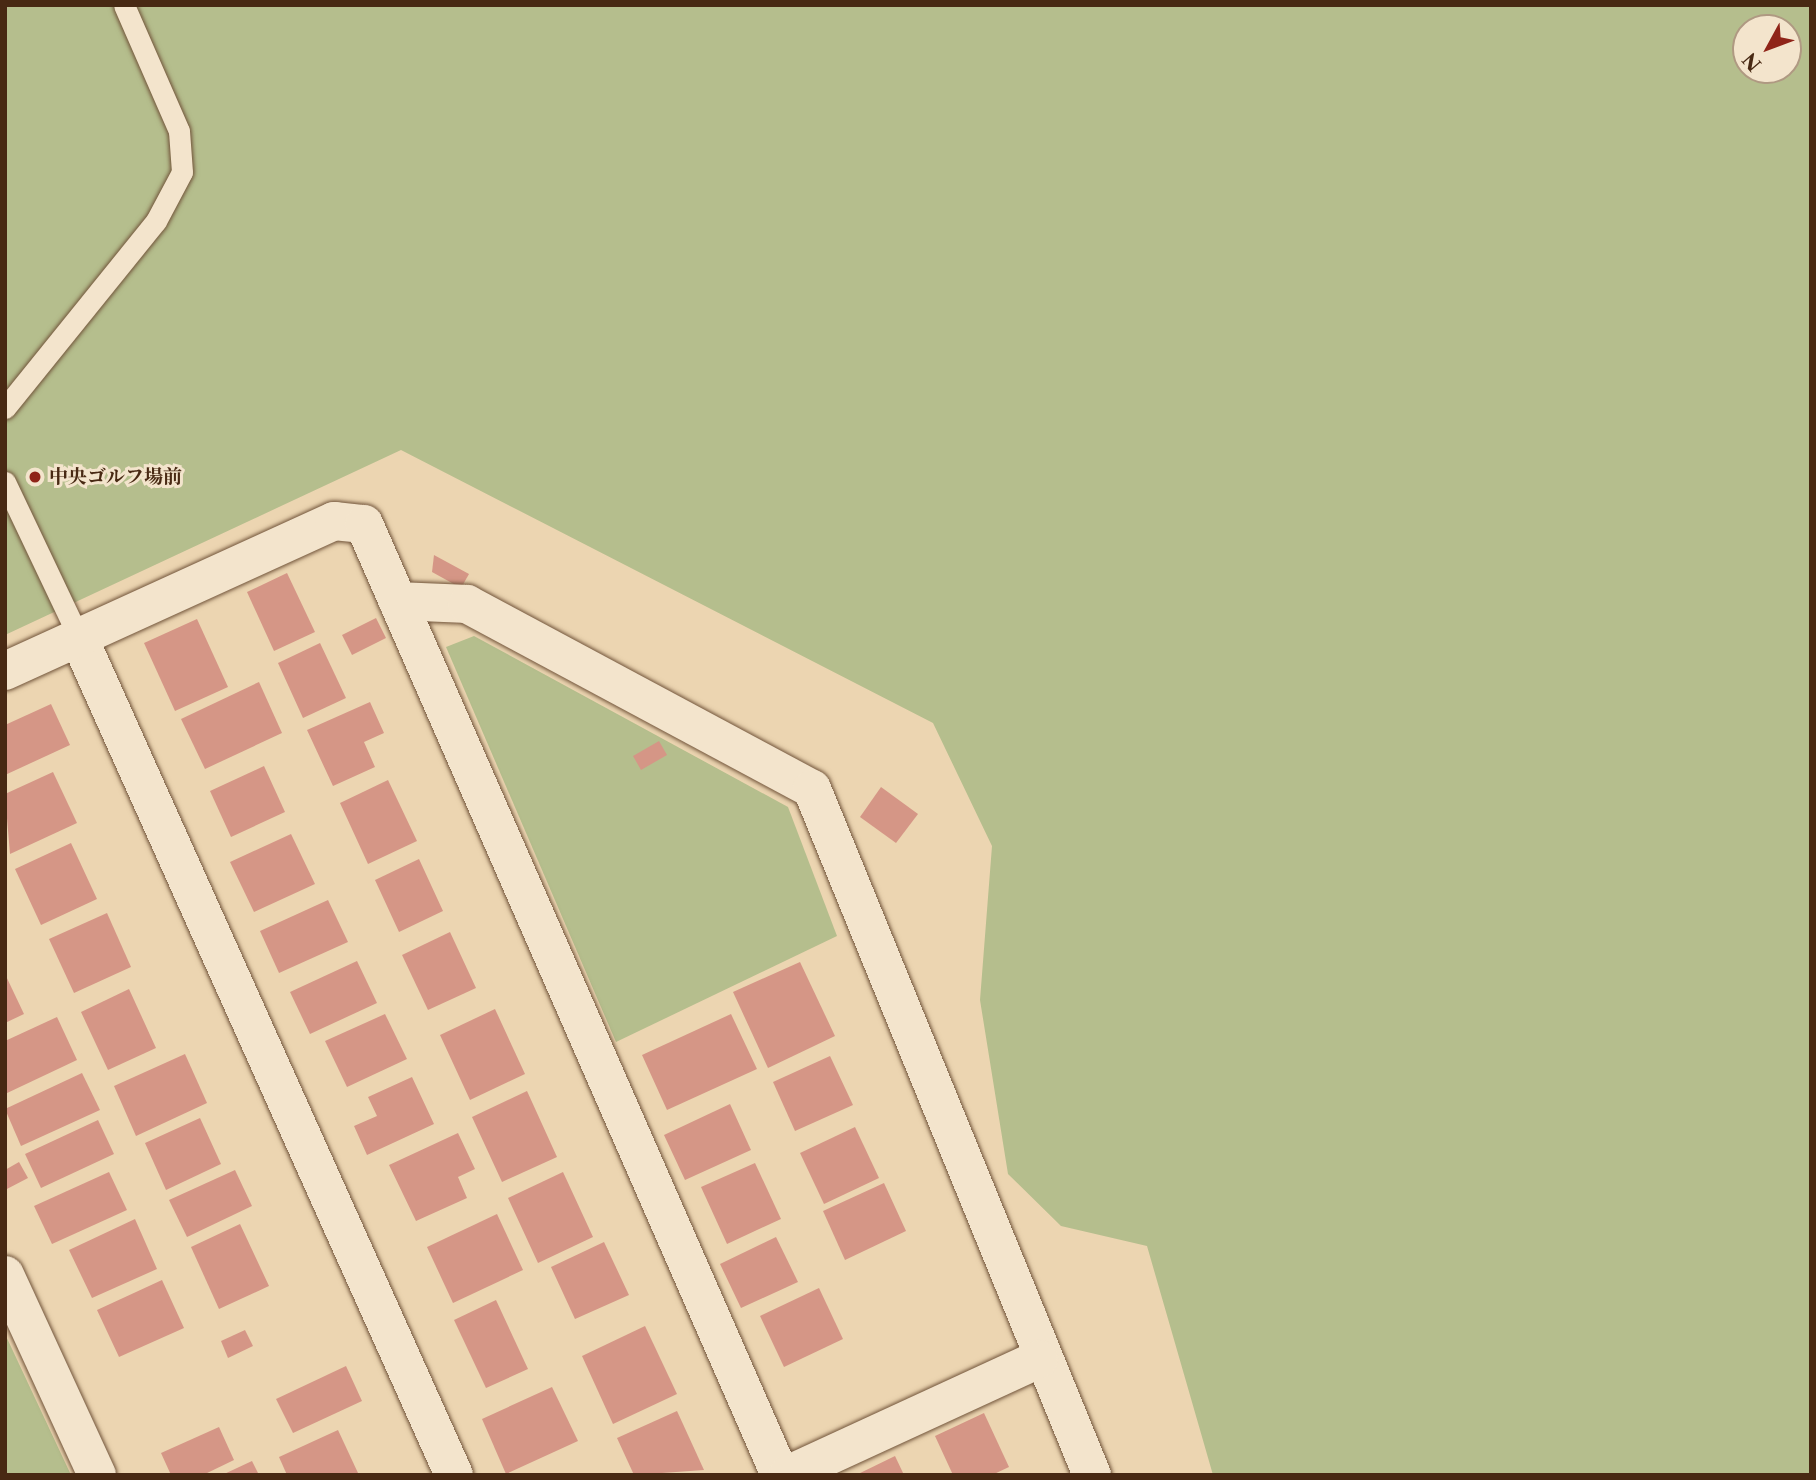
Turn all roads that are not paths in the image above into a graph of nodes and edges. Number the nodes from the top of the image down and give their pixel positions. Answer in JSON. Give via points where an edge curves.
{"nodes":[{"id":1,"x":124,"y":5,"type":"edge"},
{"id":2,"x":5,"y":408,"type":"edge"},
{"id":3,"x":5,"y":482,"type":"edge"},
{"id":4,"x":398,"y":601,"type":"junction"},
{"id":5,"x":78,"y":636,"type":"junction"},
{"id":6,"x":5,"y":671,"type":"edge"},
{"id":7,"x":5,"y":1275,"type":"edge"},
{"id":8,"x":1039,"y":1359,"type":"junction"},
{"id":9,"x":97,"y":1475,"type":"edge"},
{"id":10,"x":454,"y":1475,"type":"edge"},
{"id":11,"x":780,"y":1475,"type":"edge"},
{"id":12,"x":788,"y":1475,"type":"edge"},
{"id":13,"x":1092,"y":1475,"type":"edge"}],
"edges":[{"from":1,"to":2,"type":"lane","via":[[179,131],[182,172],[156,221]]},
{"from":3,"to":5,"type":"lane"},
{"from":4,"to":5,"type":"street","via":[[364,524],[334,521]]},
{"from":4,"to":8,"type":"street","via":[[467,604],[812,789]]},
{"from":4,"to":11,"type":"street"},
{"from":5,"to":6,"type":"street"},
{"from":5,"to":10,"type":"street"},
{"from":7,"to":9,"type":"street"},
{"from":8,"to":12,"type":"street"},
{"from":8,"to":13,"type":"street"}]}
